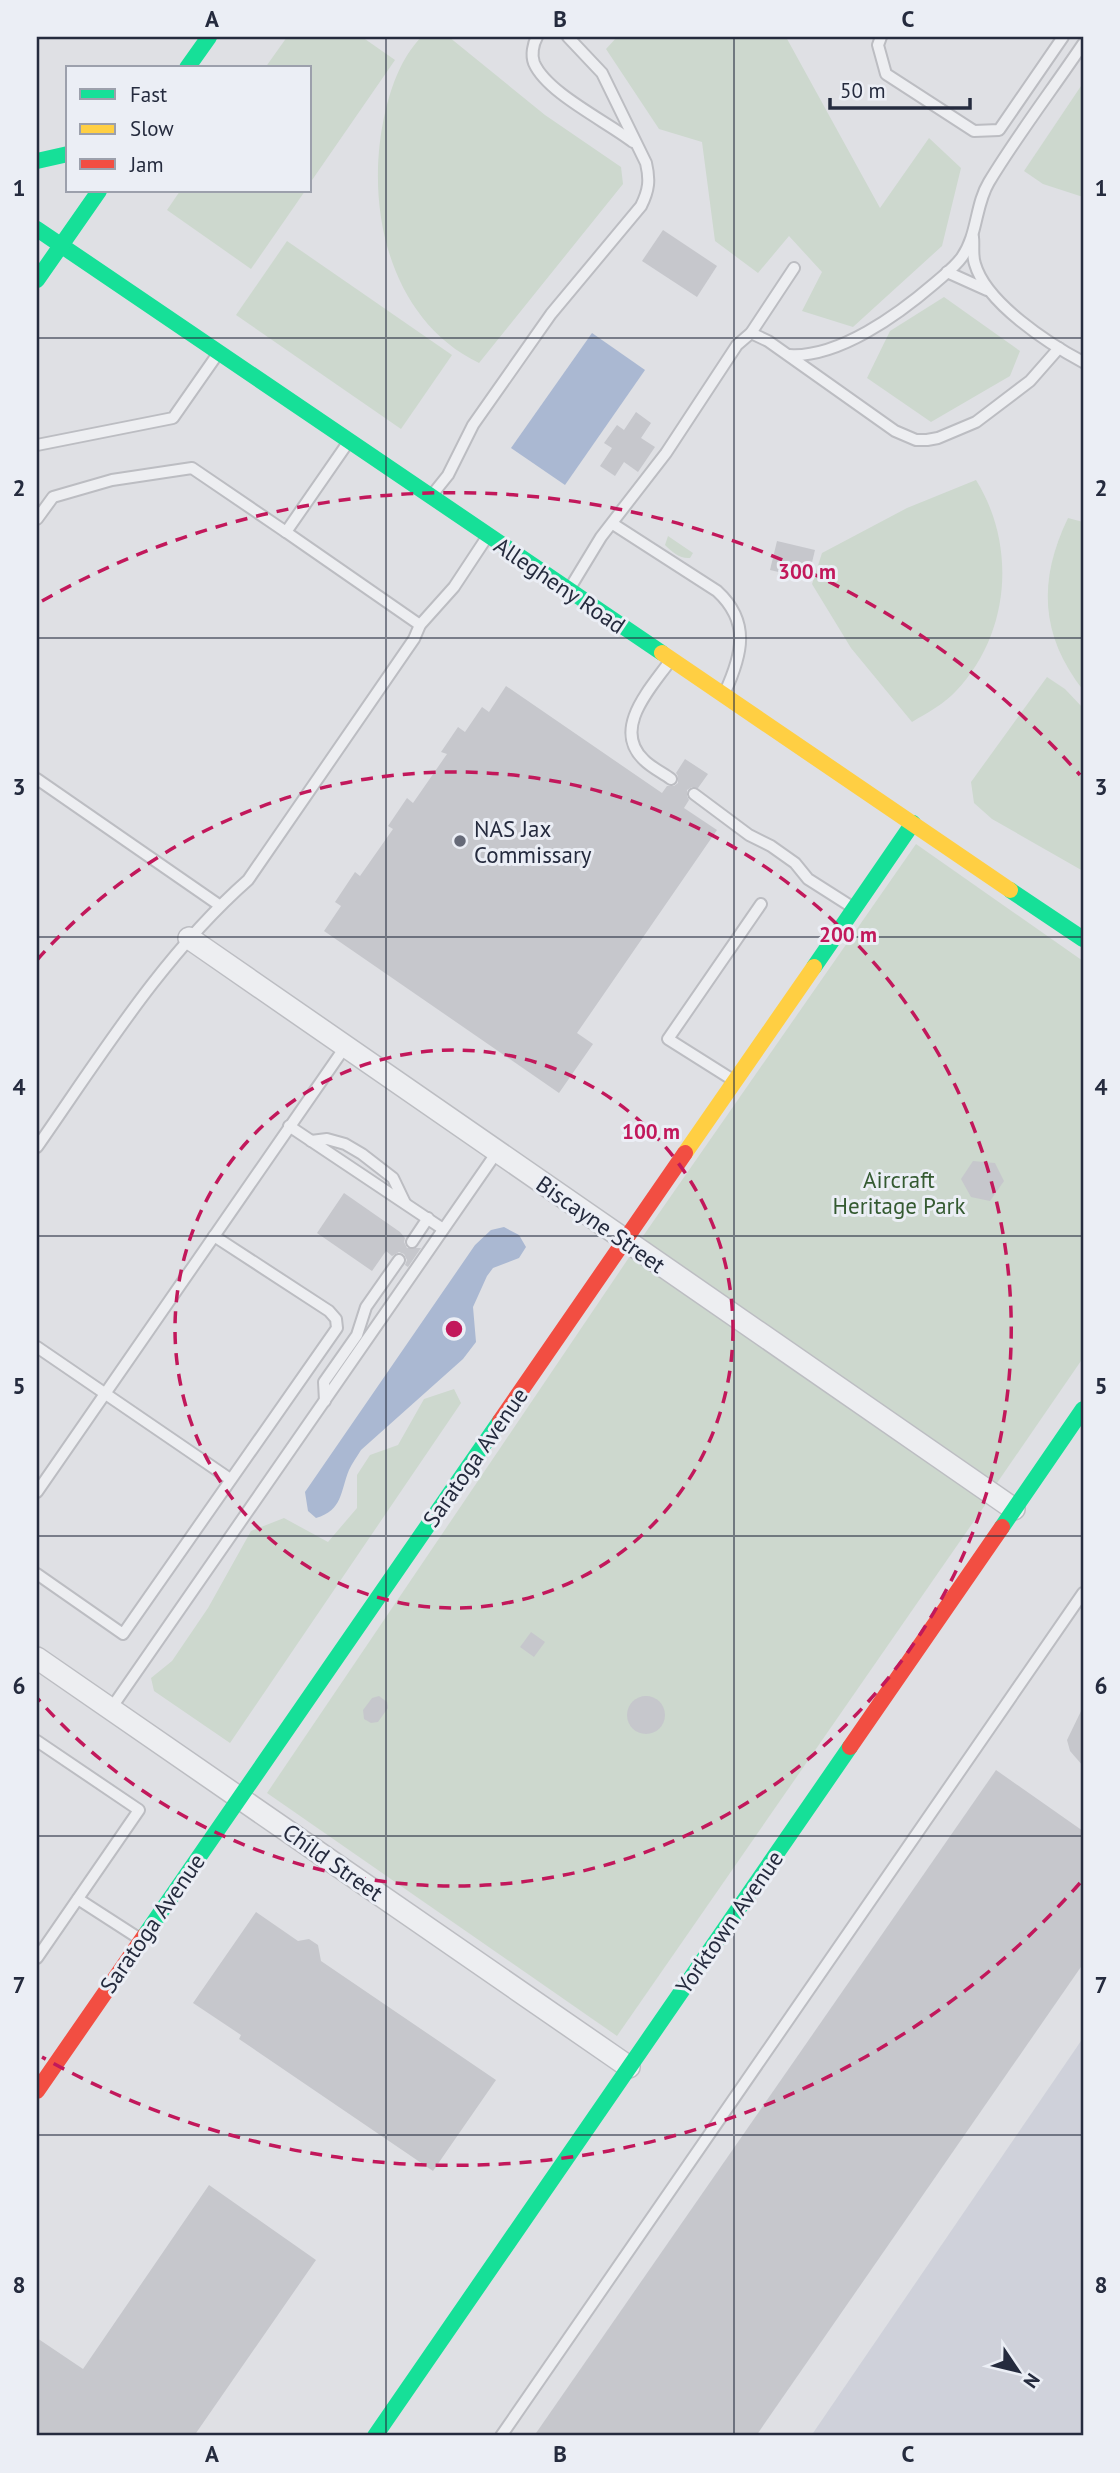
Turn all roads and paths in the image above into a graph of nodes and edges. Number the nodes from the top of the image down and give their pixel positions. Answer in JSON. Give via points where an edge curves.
{"nodes":[{"id":1,"x":209,"y":37,"type":"edge"},
{"id":2,"x":537,"y":37,"type":"edge"},
{"id":3,"x":568,"y":37,"type":"edge"},
{"id":4,"x":881,"y":37,"type":"edge"},
{"id":5,"x":1063,"y":37,"type":"edge"},
{"id":6,"x":1083,"y":44,"type":"edge"},
{"id":7,"x":188,"y":66,"type":"edge"},
{"id":8,"x":635,"y":144,"type":"junction"},
{"id":9,"x":66,"y":154,"type":"edge"},
{"id":10,"x":37,"y":161,"type":"edge"},
{"id":11,"x":98,"y":192,"type":"edge"},
{"id":12,"x":37,"y":229,"type":"edge"},
{"id":13,"x":973,"y":234,"type":"junction"},
{"id":14,"x":61,"y":244,"type":"junction"},
{"id":15,"x":794,"y":268,"type":"dead end"},
{"id":16,"x":947,"y":272,"type":"junction"},
{"id":17,"x":37,"y":280,"type":"edge"},
{"id":18,"x":989,"y":291,"type":"junction"},
{"id":19,"x":751,"y":333,"type":"junction"},
{"id":20,"x":1059,"y":348,"type":"junction"},
{"id":21,"x":219,"y":353,"type":"junction"},
{"id":22,"x":789,"y":355,"type":"junction"},
{"id":23,"x":1083,"y":362,"type":"edge"},
{"id":24,"x":349,"y":441,"type":"junction"},
{"id":25,"x":37,"y":445,"type":"edge"},
{"id":26,"x":430,"y":497,"type":"junction"},
{"id":27,"x":37,"y":520,"type":"edge"},
{"id":28,"x":613,"y":524,"type":"junction"},
{"id":29,"x":286,"y":532,"type":"junction"},
{"id":30,"x":488,"y":536,"type":"junction"},
{"id":31,"x":568,"y":590,"type":"junction"},
{"id":32,"x":420,"y":625,"type":"junction"},
{"id":33,"x":671,"y":660,"type":"junction"},
{"id":34,"x":723,"y":695,"type":"junction"},
{"id":35,"x":37,"y":779,"type":"edge"},
{"id":36,"x":671,"y":779,"type":"dead end"},
{"id":37,"x":694,"y":794,"type":"dead end"},
{"id":38,"x":914,"y":823,"type":"junction"},
{"id":39,"x":761,"y":904,"type":"dead end"},
{"id":40,"x":219,"y":905,"type":"junction"},
{"id":41,"x":854,"y":909,"type":"junction"},
{"id":42,"x":190,"y":938,"type":"junction"},
{"id":43,"x":1083,"y":939,"type":"edge"},
{"id":44,"x":345,"y":1047,"type":"junction"},
{"id":45,"x":736,"y":1081,"type":"junction"},
{"id":46,"x":289,"y":1126,"type":"junction"},
{"id":47,"x":311,"y":1141,"type":"junction"},
{"id":48,"x":37,"y":1147,"type":"edge"},
{"id":49,"x":497,"y":1152,"type":"junction"},
{"id":50,"x":405,"y":1203,"type":"junction"},
{"id":51,"x":429,"y":1218,"type":"junction"},
{"id":52,"x":443,"y":1229,"type":"junction"},
{"id":53,"x":214,"y":1236,"type":"junction"},
{"id":54,"x":626,"y":1240,"type":"junction"},
{"id":55,"x":412,"y":1242,"type":"dead end"},
{"id":56,"x":399,"y":1260,"type":"dead end"},
{"id":57,"x":37,"y":1347,"type":"edge"},
{"id":58,"x":105,"y":1393,"type":"junction"},
{"id":59,"x":325,"y":1401,"type":"junction"},
{"id":60,"x":1083,"y":1409,"type":"edge"},
{"id":61,"x":230,"y":1479,"type":"junction"},
{"id":62,"x":37,"y":1492,"type":"edge"},
{"id":63,"x":1014,"y":1510,"type":"junction"},
{"id":64,"x":37,"y":1574,"type":"edge"},
{"id":65,"x":1083,"y":1593,"type":"edge"},
{"id":66,"x":37,"y":1658,"type":"edge"},
{"id":67,"x":110,"y":1710,"type":"junction"},
{"id":68,"x":37,"y":1741,"type":"edge"},
{"id":69,"x":240,"y":1797,"type":"junction"},
{"id":70,"x":78,"y":1899,"type":"junction"},
{"id":71,"x":141,"y":1940,"type":"junction"},
{"id":72,"x":37,"y":1958,"type":"edge"},
{"id":73,"x":629,"y":2067,"type":"junction"},
{"id":74,"x":37,"y":2091,"type":"edge"},
{"id":75,"x":375,"y":2436,"type":"edge"},
{"id":76,"x":501,"y":2436,"type":"edge"}],
"edges":[{"from":1,"to":7,"type":"street"},
{"from":2,"to":8,"type":"lane","via":[[533,57],[544,77]]},
{"from":3,"to":8,"type":"lane","via":[[602,74]]},
{"from":4,"to":5,"type":"lane","via":[[878,45],[886,74],[974,131],[999,130]]},
{"from":6,"to":13,"type":"lane","via":[[987,184]]},
{"from":8,"to":26,"type":"lane","via":[[649,178],[641,206],[543,325],[473,425]]},
{"from":9,"to":10,"type":"street"},
{"from":11,"to":14,"type":"street"},
{"from":12,"to":14,"type":"street","name":"Allegheny Road"},
{"from":13,"to":16,"type":"lane","via":[[962,257]]},
{"from":13,"to":18,"type":"lane","via":[[974,262]]},
{"from":14,"to":17,"type":"street"},
{"from":14,"to":21,"type":"street","name":"Allegheny Road"},
{"from":15,"to":19,"type":"lane"},
{"from":16,"to":18,"type":"lane"},
{"from":16,"to":22,"type":"lane","via":[[887,321],[856,338],[803,356]]},
{"from":18,"to":20,"type":"lane","via":[[1001,306]]},
{"from":19,"to":22,"type":"lane"},
{"from":19,"to":28,"type":"lane","via":[[737,345]]},
{"from":20,"to":22,"type":"lane","via":[[1010,399],[976,422],[927,440],[895,431]]},
{"from":20,"to":23,"type":"lane"},
{"from":21,"to":24,"type":"street","name":"Allegheny Road"},
{"from":21,"to":25,"type":"lane","via":[[173,418]]},
{"from":24,"to":26,"type":"street","name":"Allegheny Road"},
{"from":24,"to":29,"type":"lane"},
{"from":26,"to":30,"type":"street","name":"Allegheny Road"},
{"from":27,"to":29,"type":"lane","via":[[53,497],[112,480],[192,468]]},
{"from":28,"to":31,"type":"lane"},
{"from":28,"to":34,"type":"lane","via":[[728,602],[741,640],[736,668]]},
{"from":29,"to":32,"type":"lane"},
{"from":30,"to":31,"type":"street","name":"Allegheny Road"},
{"from":30,"to":32,"type":"lane","via":[[454,587]]},
{"from":31,"to":33,"type":"street","name":"Allegheny Road"},
{"from":32,"to":40,"type":"lane","via":[[248,880]]},
{"from":33,"to":34,"type":"street","name":"Allegheny Road"},
{"from":33,"to":36,"type":"lane","via":[[634,713],[631,731],[632,744],[644,760]]},
{"from":34,"to":38,"type":"street","name":"Allegheny Road"},
{"from":35,"to":40,"type":"lane"},
{"from":37,"to":41,"type":"lane"},
{"from":38,"to":41,"type":"street","name":"Saratoga Avenue"},
{"from":38,"to":43,"type":"street","name":"Allegheny Road"},
{"from":39,"to":45,"type":"lane","via":[[668,1039]]},
{"from":40,"to":42,"type":"lane"},
{"from":41,"to":45,"type":"street","name":"Saratoga Avenue"},
{"from":42,"to":44,"type":"street","name":"Biscayne Street"},
{"from":42,"to":48,"type":"lane","via":[[167,961]]},
{"from":44,"to":46,"type":"lane"},
{"from":44,"to":49,"type":"street","name":"Biscayne Street"},
{"from":45,"to":54,"type":"street","name":"Saratoga Avenue"},
{"from":46,"to":47,"type":"lane"},
{"from":46,"to":53,"type":"lane"},
{"from":47,"to":50,"type":"lane"},
{"from":47,"to":50,"type":"lane","via":[[327,1139],[362,1154],[393,1178]]},
{"from":49,"to":52,"type":"lane"},
{"from":49,"to":54,"type":"street","name":"Biscayne Street"},
{"from":50,"to":51,"type":"lane"},
{"from":51,"to":52,"type":"lane"},
{"from":51,"to":55,"type":"lane"},
{"from":52,"to":59,"type":"lane"},
{"from":53,"to":58,"type":"lane"},
{"from":53,"to":61,"type":"lane","via":[[337,1320],[337,1328]]},
{"from":54,"to":63,"type":"street","name":"Biscayne Street"},
{"from":54,"to":69,"type":"street","name":"Saratoga Avenue"},
{"from":56,"to":59,"type":"lane","via":[[324,1382]]},
{"from":57,"to":58,"type":"lane"},
{"from":58,"to":61,"type":"lane"},
{"from":58,"to":62,"type":"lane"},
{"from":59,"to":67,"type":"lane"},
{"from":60,"to":63,"type":"street","name":"Yorktown Avenue"},
{"from":61,"to":64,"type":"lane","via":[[123,1634]]},
{"from":63,"to":73,"type":"street","name":"Yorktown Avenue"},
{"from":65,"to":76,"type":"lane"},
{"from":66,"to":67,"type":"street","name":"Child Street"},
{"from":67,"to":69,"type":"street","name":"Child Street"},
{"from":68,"to":70,"type":"lane","via":[[139,1810]]},
{"from":69,"to":71,"type":"street","name":"Saratoga Avenue"},
{"from":69,"to":73,"type":"street","name":"Child Street"},
{"from":70,"to":71,"type":"lane"},
{"from":70,"to":72,"type":"lane"},
{"from":71,"to":74,"type":"street","name":"Saratoga Avenue"},
{"from":73,"to":75,"type":"street","name":"Yorktown Avenue"}]}
